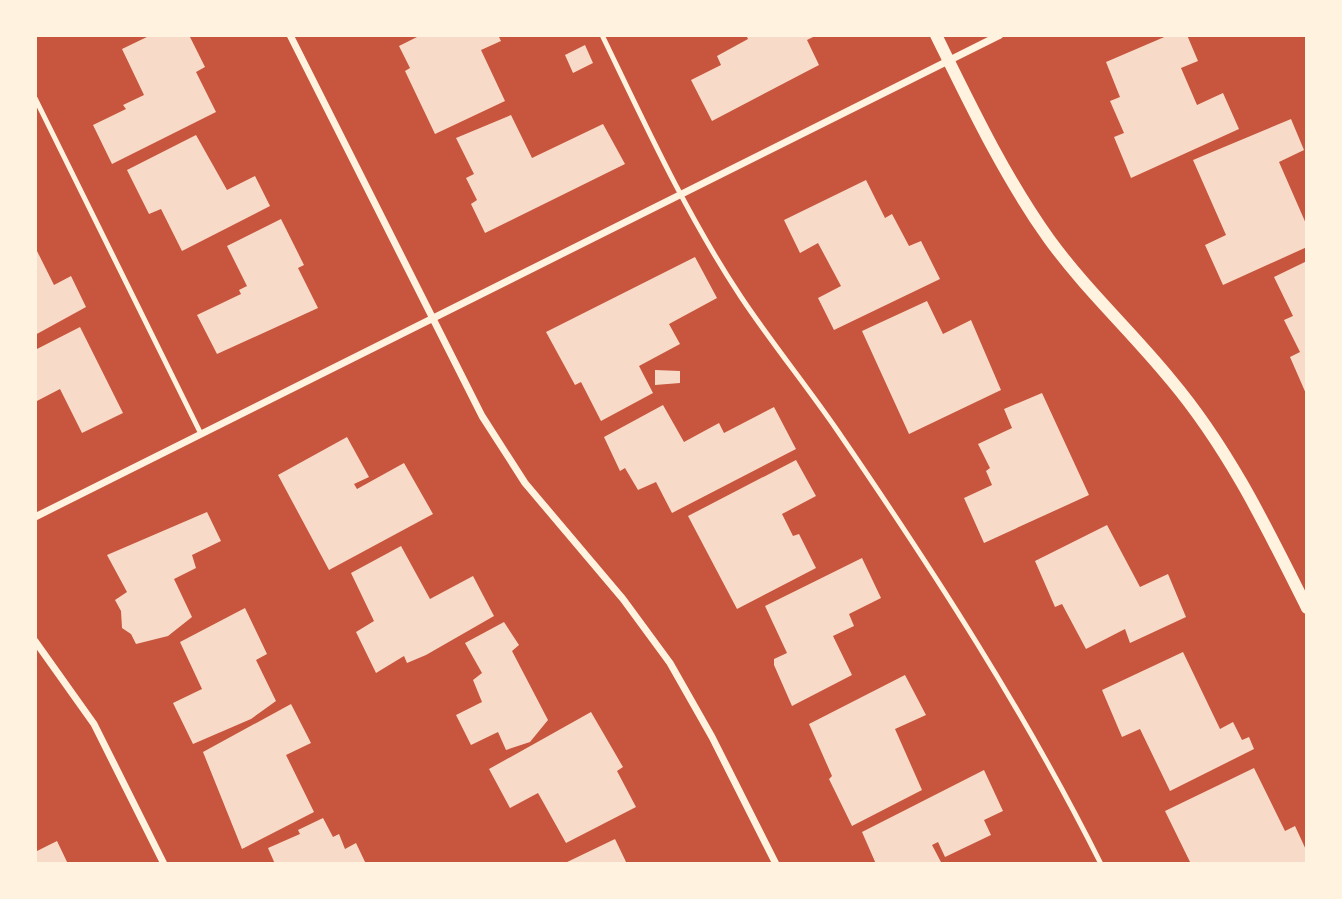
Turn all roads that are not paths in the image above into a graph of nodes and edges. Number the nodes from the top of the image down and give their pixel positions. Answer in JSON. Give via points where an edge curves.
{"nodes":[{"id":1,"x":290,"y":35,"type":"edge"},
{"id":2,"x":602,"y":35,"type":"edge"},
{"id":3,"x":936,"y":35,"type":"edge"},
{"id":4,"x":1000,"y":35,"type":"edge"},
{"id":5,"x":948,"y":61,"type":"junction"},
{"id":6,"x":35,"y":98,"type":"edge"},
{"id":7,"x":680,"y":195,"type":"junction"},
{"id":8,"x":432,"y":319,"type":"junction"},
{"id":9,"x":201,"y":434,"type":"junction"},
{"id":10,"x":35,"y":517,"type":"edge"},
{"id":11,"x":1307,"y":608,"type":"edge"},
{"id":12,"x":35,"y":641,"type":"edge"},
{"id":13,"x":164,"y":864,"type":"edge"},
{"id":14,"x":776,"y":864,"type":"edge"},
{"id":15,"x":1101,"y":864,"type":"edge"}],
"edges":[{"from":1,"to":8,"type":"street"},
{"from":2,"to":7,"type":"lane"},
{"from":3,"to":5,"type":"street"},
{"from":4,"to":5,"type":"street"},
{"from":5,"to":7,"type":"street"},
{"from":5,"to":11,"type":"street","via":[[1006,171],[1049,239],[1099,302],[1171,379],[1219,443]]},
{"from":6,"to":9,"type":"lane"},
{"from":7,"to":8,"type":"street"},
{"from":7,"to":15,"type":"lane","via":[[741,296],[961,614],[1066,793]]},
{"from":8,"to":9,"type":"street"},
{"from":8,"to":14,"type":"street","via":[[482,416],[525,483],[623,599],[670,663]]},
{"from":9,"to":10,"type":"street"},
{"from":12,"to":13,"type":"street","via":[[94,724]]}]}
